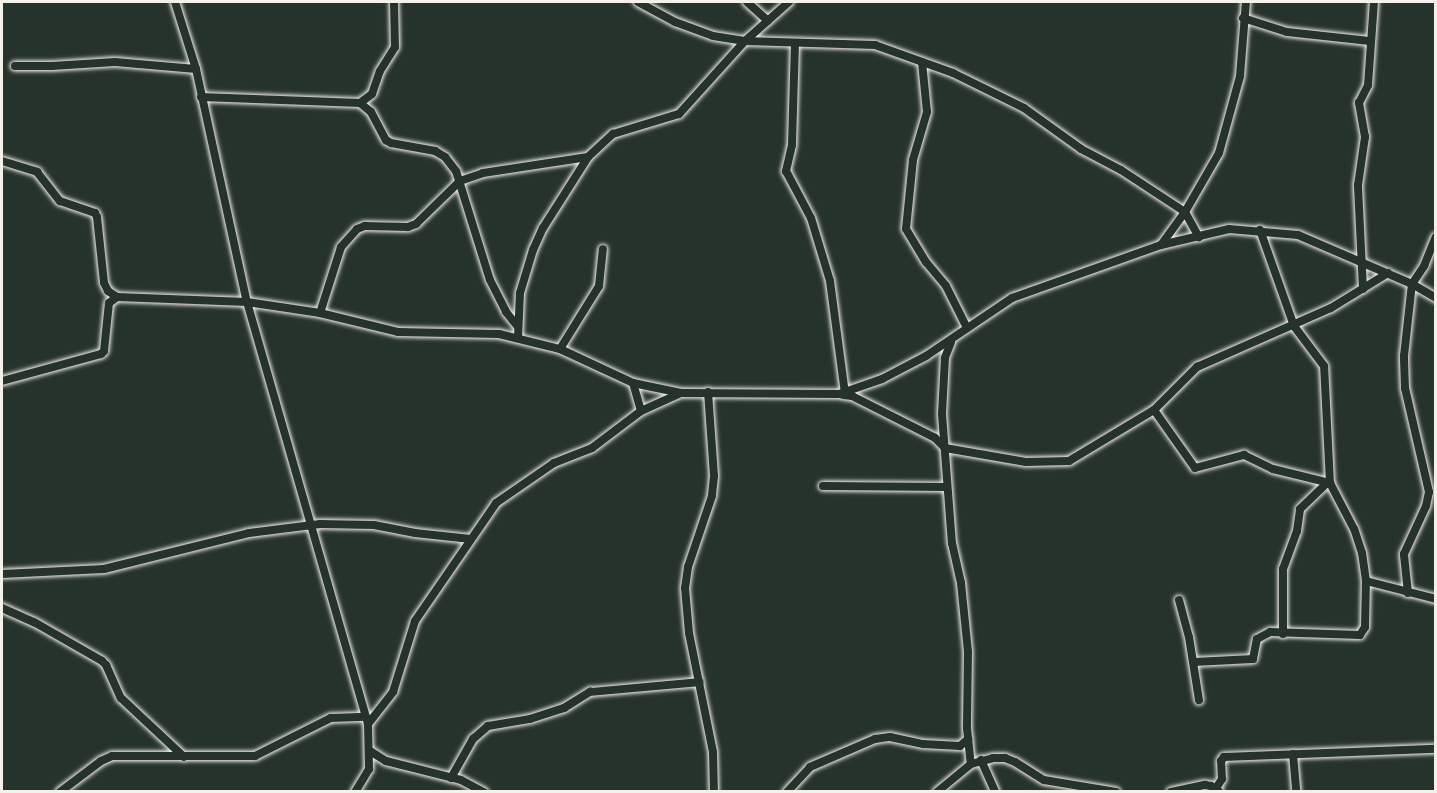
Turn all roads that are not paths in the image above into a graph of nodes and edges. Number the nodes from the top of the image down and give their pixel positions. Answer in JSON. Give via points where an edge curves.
{"nodes":[{"id":1,"x":175,"y":2,"type":"edge"},
{"id":2,"x":394,"y":2,"type":"edge"},
{"id":3,"x":638,"y":2,"type":"edge"},
{"id":4,"x":747,"y":2,"type":"edge"},
{"id":5,"x":789,"y":2,"type":"edge"},
{"id":6,"x":1246,"y":2,"type":"edge"},
{"id":7,"x":1374,"y":2,"type":"edge"},
{"id":8,"x":1243,"y":18,"type":"junction"},
{"id":9,"x":768,"y":21,"type":"junction"},
{"id":10,"x":745,"y":41,"type":"junction"},
{"id":11,"x":1370,"y":41,"type":"junction"},
{"id":12,"x":795,"y":43,"type":"junction"},
{"id":13,"x":922,"y":62,"type":"junction"},
{"id":14,"x":15,"y":66,"type":"dead end"},
{"id":15,"x":196,"y":69,"type":"junction"},
{"id":16,"x":201,"y":96,"type":"junction"},
{"id":17,"x":360,"y":103,"type":"junction"},
{"id":18,"x":588,"y":157,"type":"junction"},
{"id":19,"x":2,"y":161,"type":"edge"},
{"id":20,"x":460,"y":181,"type":"junction"},
{"id":21,"x":1185,"y":212,"type":"junction"},
{"id":22,"x":1260,"y":230,"type":"junction"},
{"id":23,"x":1199,"y":237,"type":"junction"},
{"id":24,"x":1436,"y":237,"type":"edge"},
{"id":25,"x":1161,"y":245,"type":"junction"},
{"id":26,"x":603,"y":249,"type":"dead end"},
{"id":27,"x":1362,"y":264,"type":"junction"},
{"id":28,"x":1388,"y":273,"type":"junction"},
{"id":29,"x":1412,"y":284,"type":"junction"},
{"id":30,"x":1363,"y":289,"type":"junction"},
{"id":31,"x":117,"y":297,"type":"junction"},
{"id":32,"x":1436,"y":298,"type":"edge"},
{"id":33,"x":247,"y":302,"type":"junction"},
{"id":34,"x":320,"y":313,"type":"junction"},
{"id":35,"x":1294,"y":326,"type":"junction"},
{"id":36,"x":518,"y":327,"type":"junction"},
{"id":37,"x":967,"y":328,"type":"junction"},
{"id":38,"x":518,"y":338,"type":"junction"},
{"id":39,"x":951,"y":342,"type":"junction"},
{"id":40,"x":560,"y":349,"type":"junction"},
{"id":41,"x":2,"y":381,"type":"edge"},
{"id":42,"x":633,"y":382,"type":"junction"},
{"id":43,"x":708,"y":392,"type":"junction"},
{"id":44,"x":681,"y":393,"type":"junction"},
{"id":45,"x":842,"y":394,"type":"junction"},
{"id":46,"x":1154,"y":410,"type":"junction"},
{"id":47,"x":641,"y":411,"type":"junction"},
{"id":48,"x":945,"y":448,"type":"junction"},
{"id":49,"x":1329,"y":483,"type":"junction"},
{"id":50,"x":823,"y":486,"type":"dead end"},
{"id":51,"x":946,"y":487,"type":"junction"},
{"id":52,"x":309,"y":525,"type":"junction"},
{"id":53,"x":471,"y":539,"type":"junction"},
{"id":54,"x":2,"y":574,"type":"edge"},
{"id":55,"x":1366,"y":581,"type":"junction"},
{"id":56,"x":1408,"y":593,"type":"junction"},
{"id":57,"x":1436,"y":599,"type":"edge"},
{"id":58,"x":1179,"y":600,"type":"dead end"},
{"id":59,"x":2,"y":608,"type":"edge"},
{"id":60,"x":1283,"y":634,"type":"junction"},
{"id":61,"x":1194,"y":662,"type":"junction"},
{"id":62,"x":700,"y":682,"type":"junction"},
{"id":63,"x":1199,"y":700,"type":"dead end"},
{"id":64,"x":367,"y":720,"type":"junction"},
{"id":65,"x":967,"y":728,"type":"junction"},
{"id":66,"x":968,"y":739,"type":"junction"},
{"id":67,"x":960,"y":746,"type":"junction"},
{"id":68,"x":1436,"y":749,"type":"edge"},
{"id":69,"x":370,"y":751,"type":"junction"},
{"id":70,"x":1293,"y":754,"type":"junction"},
{"id":71,"x":184,"y":757,"type":"junction"},
{"id":72,"x":981,"y":760,"type":"junction"},
{"id":73,"x":386,"y":761,"type":"junction"},
{"id":74,"x":971,"y":764,"type":"junction"},
{"id":75,"x":369,"y":770,"type":"junction"},
{"id":76,"x":451,"y":777,"type":"junction"},
{"id":77,"x":1218,"y":790,"type":"edge"},
{"id":78,"x":60,"y":792,"type":"edge"},
{"id":79,"x":356,"y":792,"type":"edge"},
{"id":80,"x":484,"y":792,"type":"edge"},
{"id":81,"x":714,"y":792,"type":"edge"},
{"id":82,"x":787,"y":792,"type":"edge"},
{"id":83,"x":937,"y":792,"type":"edge"},
{"id":84,"x":995,"y":792,"type":"edge"},
{"id":85,"x":1116,"y":792,"type":"edge"},
{"id":86,"x":1171,"y":792,"type":"edge"},
{"id":87,"x":1296,"y":792,"type":"edge"}],
"edges":[{"from":1,"to":15,"type":"street"},
{"from":2,"to":17,"type":"street","via":[[395,47],[372,94]]},
{"from":3,"to":10,"type":"street","via":[[694,29]]},
{"from":4,"to":9,"type":"street"},
{"from":5,"to":9,"type":"street"},
{"from":6,"to":8,"type":"street"},
{"from":7,"to":11,"type":"street"},
{"from":8,"to":11,"type":"street","via":[[1287,32]]},
{"from":8,"to":21,"type":"street","via":[[1240,76],[1226,131],[1219,153]]},
{"from":9,"to":10,"type":"street"},
{"from":10,"to":12,"type":"street"},
{"from":10,"to":18,"type":"street","via":[[679,114],[613,134]]},
{"from":11,"to":27,"type":"street","via":[[1368,86],[1359,103],[1365,137],[1358,185]]},
{"from":12,"to":13,"type":"street","via":[[875,45]]},
{"from":12,"to":45,"type":"street","via":[[792,145],[786,171],[811,218],[830,281]]},
{"from":13,"to":21,"type":"street","via":[[1010,100]]},
{"from":13,"to":37,"type":"street","via":[[927,112],[913,160],[906,229],[946,286]]},
{"from":14,"to":15,"type":"street","via":[[115,62]]},
{"from":15,"to":16,"type":"street"},
{"from":16,"to":17,"type":"street"},
{"from":16,"to":33,"type":"street"},
{"from":17,"to":20,"type":"street","via":[[372,112],[386,140],[435,151],[452,164]]},
{"from":18,"to":20,"type":"street","via":[[504,168]]},
{"from":18,"to":36,"type":"street","via":[[533,249],[520,293]]},
{"from":19,"to":31,"type":"street","via":[[37,172],[60,201],[95,213],[104,283]]},
{"from":20,"to":34,"type":"street","via":[[416,224],[365,226],[352,233],[337,257]]},
{"from":20,"to":36,"type":"street","via":[[490,280]]},
{"from":21,"to":23,"type":"street"},
{"from":21,"to":25,"type":"street"},
{"from":22,"to":23,"type":"street","via":[[1229,229]]},
{"from":22,"to":27,"type":"street","via":[[1298,235]]},
{"from":22,"to":35,"type":"street"},
{"from":23,"to":25,"type":"street"},
{"from":24,"to":29,"type":"street"},
{"from":25,"to":37,"type":"street","via":[[1012,298]]},
{"from":26,"to":40,"type":"street","via":[[599,286]]},
{"from":27,"to":28,"type":"street"},
{"from":27,"to":30,"type":"street"},
{"from":28,"to":29,"type":"street"},
{"from":28,"to":30,"type":"street"},
{"from":29,"to":32,"type":"street"},
{"from":29,"to":56,"type":"street","via":[[1404,356],[1405,388],[1429,492],[1404,554]]},
{"from":30,"to":35,"type":"street"},
{"from":31,"to":33,"type":"street"},
{"from":31,"to":41,"type":"street","via":[[109,303],[101,354]]},
{"from":33,"to":34,"type":"street"},
{"from":33,"to":52,"type":"street"},
{"from":34,"to":38,"type":"street","via":[[398,332],[499,334]]},
{"from":35,"to":46,"type":"street","via":[[1197,367]]},
{"from":35,"to":49,"type":"street","via":[[1324,366]]},
{"from":36,"to":38,"type":"street"},
{"from":37,"to":39,"type":"street"},
{"from":38,"to":40,"type":"street"},
{"from":39,"to":45,"type":"street","via":[[882,379]]},
{"from":39,"to":48,"type":"street","via":[[943,381]]},
{"from":40,"to":42,"type":"street"},
{"from":42,"to":44,"type":"street"},
{"from":42,"to":47,"type":"street"},
{"from":43,"to":44,"type":"street"},
{"from":43,"to":45,"type":"street"},
{"from":43,"to":62,"type":"street","via":[[714,476],[707,517],[688,567],[685,588],[688,633]]},
{"from":44,"to":47,"type":"street"},
{"from":45,"to":48,"type":"street","via":[[935,438]]},
{"from":46,"to":48,"type":"street","via":[[1069,461],[1026,462]]},
{"from":46,"to":49,"type":"street","via":[[1195,468],[1244,455],[1273,469]]},
{"from":47,"to":53,"type":"street","via":[[591,448],[522,482],[496,502]]},
{"from":48,"to":51,"type":"street"},
{"from":49,"to":55,"type":"street","via":[[1354,529]]},
{"from":49,"to":60,"type":"street","via":[[1300,509],[1298,531],[1283,569]]},
{"from":50,"to":51,"type":"street"},
{"from":51,"to":65,"type":"street","via":[[968,652]]},
{"from":52,"to":53,"type":"street","via":[[363,524]]},
{"from":52,"to":54,"type":"street","via":[[249,533],[104,569]]},
{"from":52,"to":64,"type":"street"},
{"from":53,"to":64,"type":"street","via":[[415,621],[399,676],[385,704]]},
{"from":55,"to":56,"type":"street"},
{"from":55,"to":60,"type":"street","via":[[1365,627],[1359,635]]},
{"from":56,"to":57,"type":"street"},
{"from":58,"to":61,"type":"street"},
{"from":59,"to":71,"type":"street","via":[[102,661],[121,698]]},
{"from":60,"to":61,"type":"street","via":[[1262,634],[1257,639],[1253,659]]},
{"from":61,"to":63,"type":"street"},
{"from":62,"to":76,"type":"street","via":[[590,692],[564,708],[488,726],[473,739]]},
{"from":62,"to":81,"type":"street","via":[[713,752]]},
{"from":64,"to":69,"type":"street"},
{"from":64,"to":71,"type":"street","via":[[331,718],[255,756]]},
{"from":65,"to":66,"type":"street"},
{"from":65,"to":67,"type":"street"},
{"from":66,"to":67,"type":"street"},
{"from":66,"to":74,"type":"street"},
{"from":67,"to":82,"type":"street","via":[[890,737],[875,739],[810,767]]},
{"from":68,"to":70,"type":"street"},
{"from":69,"to":73,"type":"street"},
{"from":69,"to":75,"type":"street"},
{"from":70,"to":77,"type":"street","via":[[1224,757]]},
{"from":70,"to":87,"type":"street"},
{"from":71,"to":78,"type":"street","via":[[112,756]]},
{"from":72,"to":74,"type":"street"},
{"from":72,"to":84,"type":"street"},
{"from":72,"to":85,"type":"street","via":[[1005,758],[1044,780]]},
{"from":73,"to":75,"type":"street"},
{"from":73,"to":76,"type":"street"},
{"from":74,"to":83,"type":"street"},
{"from":75,"to":79,"type":"street"},
{"from":76,"to":80,"type":"street"},
{"from":77,"to":86,"type":"street","via":[[1205,785]]}]}
